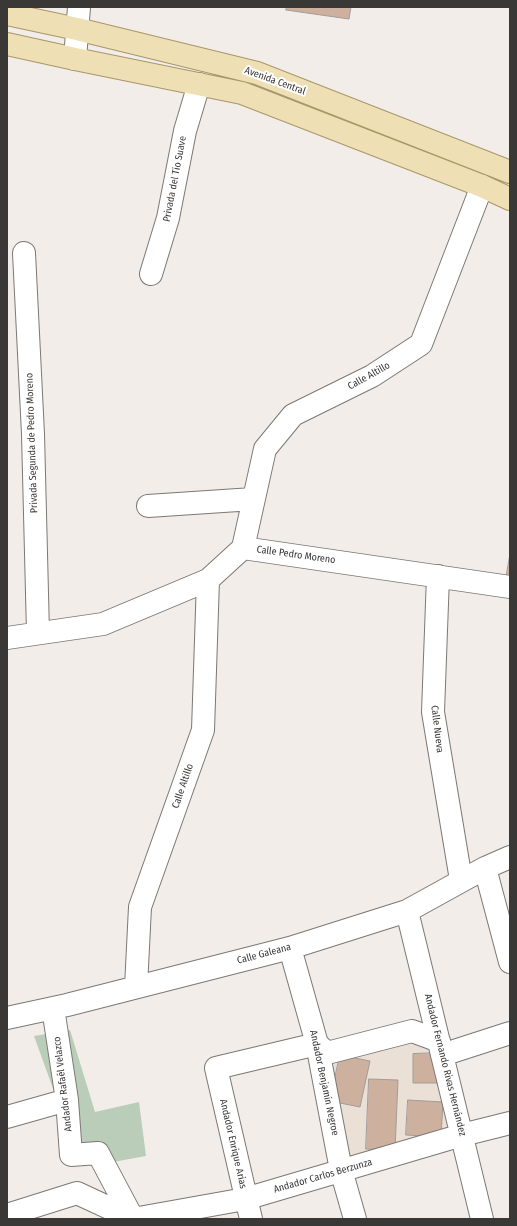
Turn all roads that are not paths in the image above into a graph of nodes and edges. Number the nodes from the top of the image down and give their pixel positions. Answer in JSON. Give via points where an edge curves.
{"nodes":[{"id":1,"x":79,"y":7,"type":"edge"},
{"id":2,"x":7,"y":14,"type":"edge"},
{"id":3,"x":77,"y":29,"type":"junction"},
{"id":4,"x":7,"y":44,"type":"edge"},
{"id":5,"x":75,"y":59,"type":"junction"},
{"id":6,"x":199,"y":84,"type":"junction"},
{"id":7,"x":510,"y":172,"type":"edge"},
{"id":8,"x":482,"y":186,"type":"junction"},
{"id":9,"x":510,"y":199,"type":"edge"},
{"id":10,"x":24,"y":253,"type":"dead end"},
{"id":11,"x":151,"y":274,"type":"dead end"},
{"id":12,"x":254,"y":499,"type":"junction"},
{"id":13,"x":148,"y":506,"type":"dead end"},
{"id":14,"x":243,"y":548,"type":"junction"},
{"id":15,"x":438,"y":576,"type":"junction"},
{"id":16,"x":208,"y":580,"type":"junction"},
{"id":17,"x":510,"y":587,"type":"edge"},
{"id":18,"x":38,"y":633,"type":"junction"},
{"id":19,"x":7,"y":638,"type":"edge"},
{"id":20,"x":510,"y":858,"type":"edge"},
{"id":21,"x":485,"y":868,"type":"junction"},
{"id":22,"x":461,"y":880,"type":"junction"},
{"id":23,"x":406,"y":910,"type":"junction"},
{"id":24,"x":290,"y":948,"type":"junction"},
{"id":25,"x":510,"y":962,"type":"edge"},
{"id":26,"x":136,"y":988,"type":"junction"},
{"id":27,"x":53,"y":1008,"type":"junction"},
{"id":28,"x":7,"y":1018,"type":"edge"},
{"id":29,"x":510,"y":1033,"type":"edge"},
{"id":30,"x":317,"y":1044,"type":"junction"},
{"id":31,"x":440,"y":1048,"type":"junction"},
{"id":32,"x":67,"y":1100,"type":"junction"},
{"id":33,"x":7,"y":1117,"type":"edge"},
{"id":34,"x":510,"y":1123,"type":"edge"},
{"id":35,"x":462,"y":1135,"type":"junction"},
{"id":36,"x":341,"y":1170,"type":"junction"},
{"id":37,"x":248,"y":1209,"type":"edge"},
{"id":38,"x":7,"y":1215,"type":"edge"},
{"id":39,"x":133,"y":1219,"type":"edge"},
{"id":40,"x":355,"y":1219,"type":"edge"},
{"id":41,"x":482,"y":1219,"type":"edge"}],
"edges":[{"from":1,"to":3,"type":"street"},
{"from":2,"to":3,"type":"main road","name":"Avenida Central"},
{"from":3,"to":5,"type":"street"},
{"from":3,"to":7,"type":"main road","name":"Avenida Central","via":[[257,73]]},
{"from":4,"to":5,"type":"main road"},
{"from":5,"to":6,"type":"main road"},
{"from":6,"to":8,"type":"main road","via":[[242,93]]},
{"from":6,"to":11,"type":"street","name":"Privada del Tio Suave","via":[[185,131],[168,218]]},
{"from":8,"to":9,"type":"main road"},
{"from":8,"to":12,"type":"street","name":"Calle Altillo","via":[[422,344],[372,376],[293,415],[265,449]]},
{"from":10,"to":18,"type":"street","name":"Privada Segunda de Pedro Moreno","via":[[33,434]]},
{"from":12,"to":13,"type":"street"},
{"from":12,"to":14,"type":"street","name":"Calle Altillo"},
{"from":14,"to":15,"type":"street","name":"Calle Pedro Moreno"},
{"from":14,"to":16,"type":"street","name":"Calle Pedro Moreno"},
{"from":15,"to":17,"type":"street","name":"Calle Pedro Moreno"},
{"from":15,"to":22,"type":"street","name":"Calle Nueva","via":[[433,712]]},
{"from":16,"to":18,"type":"street","name":"Calle Pedro Moreno","via":[[103,624]]},
{"from":16,"to":26,"type":"street","name":"Calle Altillo","via":[[202,730],[140,907]]},
{"from":18,"to":19,"type":"street","name":"Calle Pedro Moreno"},
{"from":20,"to":21,"type":"street","name":"Calle Galeana"},
{"from":21,"to":22,"type":"street","name":"Calle Galeana"},
{"from":21,"to":25,"type":"street"},
{"from":22,"to":23,"type":"street","name":"Calle Galeana"},
{"from":23,"to":24,"type":"street","name":"Calle Galeana"},
{"from":23,"to":31,"type":"street","name":"Andador Fernando Rivas Hernández"},
{"from":24,"to":26,"type":"street","name":"Calle Galeana"},
{"from":24,"to":30,"type":"street","name":"Andador Benjamín Negroe"},
{"from":26,"to":27,"type":"street","name":"Calle Galeana"},
{"from":27,"to":28,"type":"street","name":"Calle Galeana"},
{"from":27,"to":32,"type":"street","name":"Andador Rafaél Velazco"},
{"from":29,"to":31,"type":"street"},
{"from":30,"to":31,"type":"street","via":[[327,1053],[412,1031]]},
{"from":30,"to":36,"type":"street","name":"Andador Benjamín Negroe"},
{"from":30,"to":37,"type":"street","name":"Andador Enrique Arias","via":[[216,1068]]},
{"from":31,"to":35,"type":"street","name":"Andador Fernando Rivas Hernández"},
{"from":32,"to":33,"type":"street"},
{"from":32,"to":39,"type":"street","name":"Andador Rafaél Velazco","via":[[71,1155],[98,1153]]},
{"from":34,"to":35,"type":"street","name":"Andador Carlos Berzunza"},
{"from":35,"to":36,"type":"street","name":"Andador Carlos Berzunza"},
{"from":35,"to":41,"type":"street","name":"Andador Fernando Rivas Hernández"},
{"from":36,"to":37,"type":"street","name":"Andador Carlos Berzunza"},
{"from":36,"to":40,"type":"street","name":"Andador Benjamín Negroe"},
{"from":37,"to":39,"type":"street","name":"Andador Carlos Berzunza"},
{"from":38,"to":39,"type":"street","via":[[76,1193]]}]}
